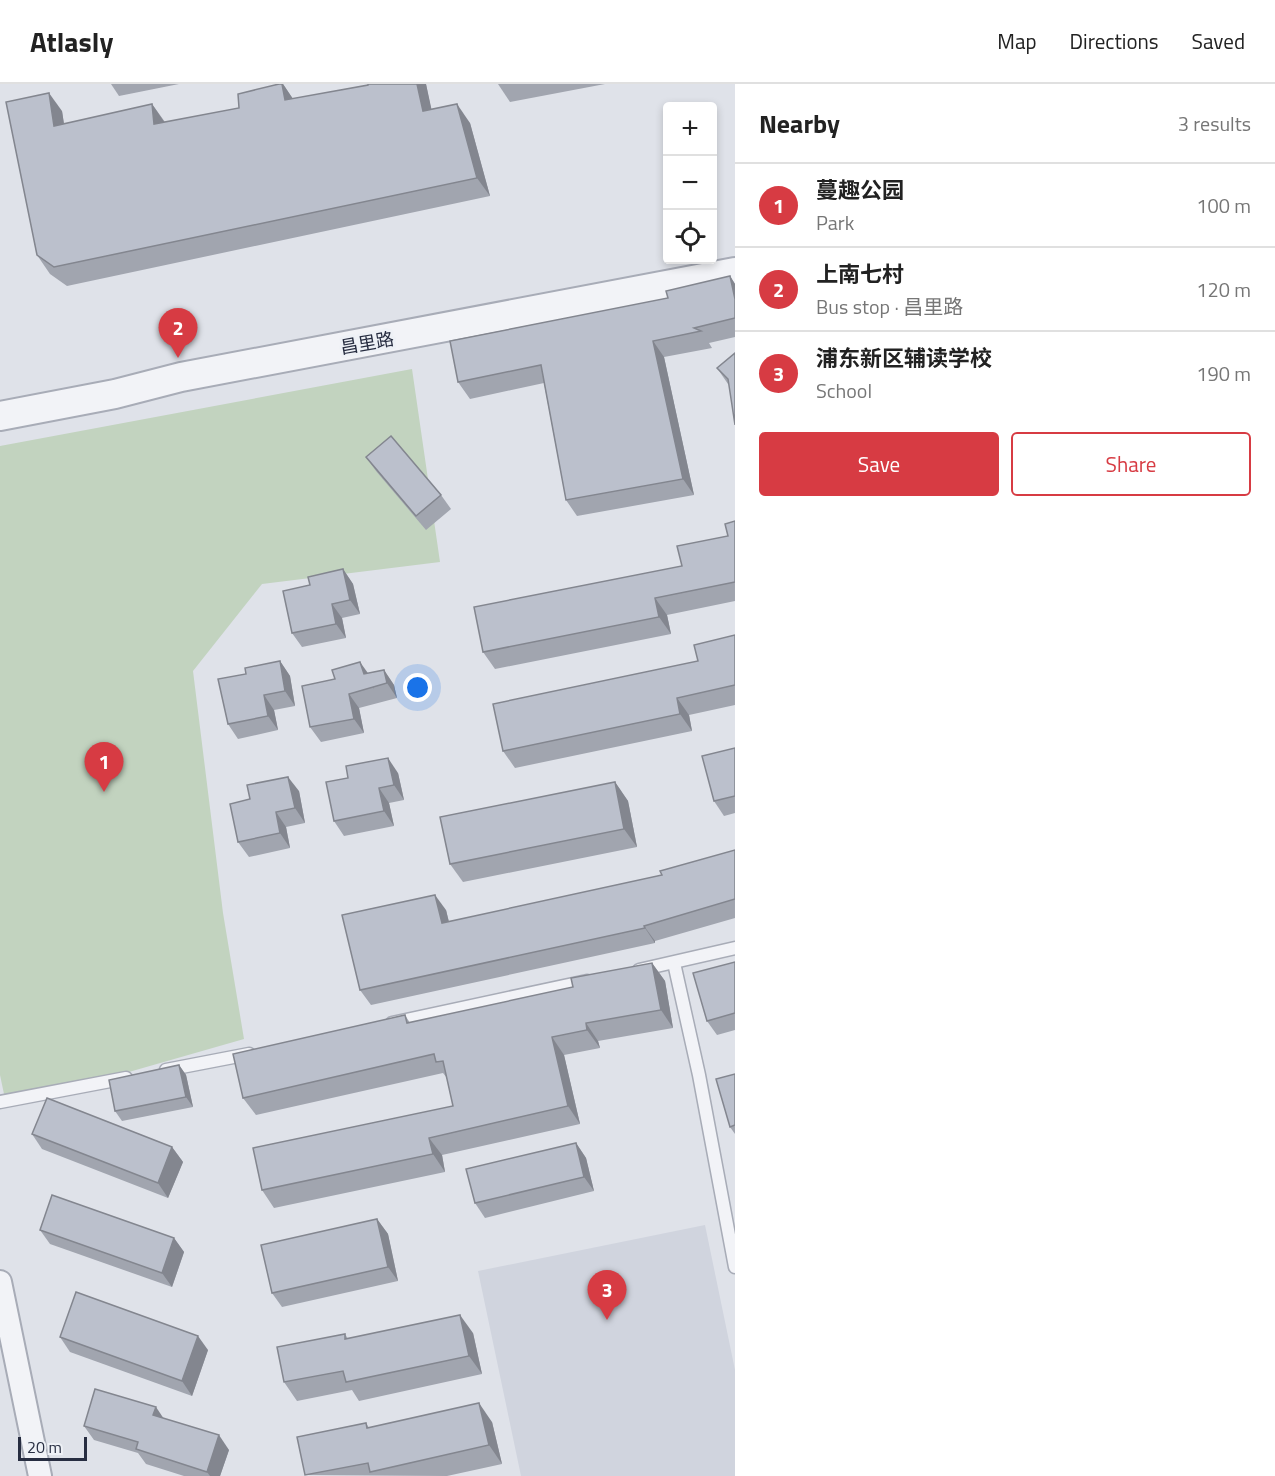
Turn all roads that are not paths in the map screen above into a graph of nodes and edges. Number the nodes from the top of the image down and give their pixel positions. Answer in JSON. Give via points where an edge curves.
{"nodes":[{"id":1,"x":735,"y":272,"type":"edge"},
{"id":2,"x":0,"y":416,"type":"edge"},
{"id":3,"x":735,"y":948,"type":"edge"},
{"id":4,"x":674,"y":963,"type":"junction"},
{"id":5,"x":627,"y":973,"type":"edge"},
{"id":6,"x":604,"y":978,"type":"edge"},
{"id":7,"x":384,"y":1025,"type":"edge"},
{"id":8,"x":256,"y":1052,"type":"edge"},
{"id":9,"x":0,"y":1102,"type":"edge"},
{"id":10,"x":735,"y":1267,"type":"edge"},
{"id":11,"x":0,"y":1282,"type":"edge"},
{"id":12,"x":40,"y":1476,"type":"edge"}],
"edges":[{"from":1,"to":2,"type":"street","name":"昌里路","via":[[181,377]]},
{"from":3,"to":4,"type":"lane"},
{"from":4,"to":5,"type":"lane"},
{"from":4,"to":10,"type":"lane"},
{"from":6,"to":7,"type":"lane"},
{"from":8,"to":9,"type":"lane"},
{"from":11,"to":12,"type":"street"}]}
